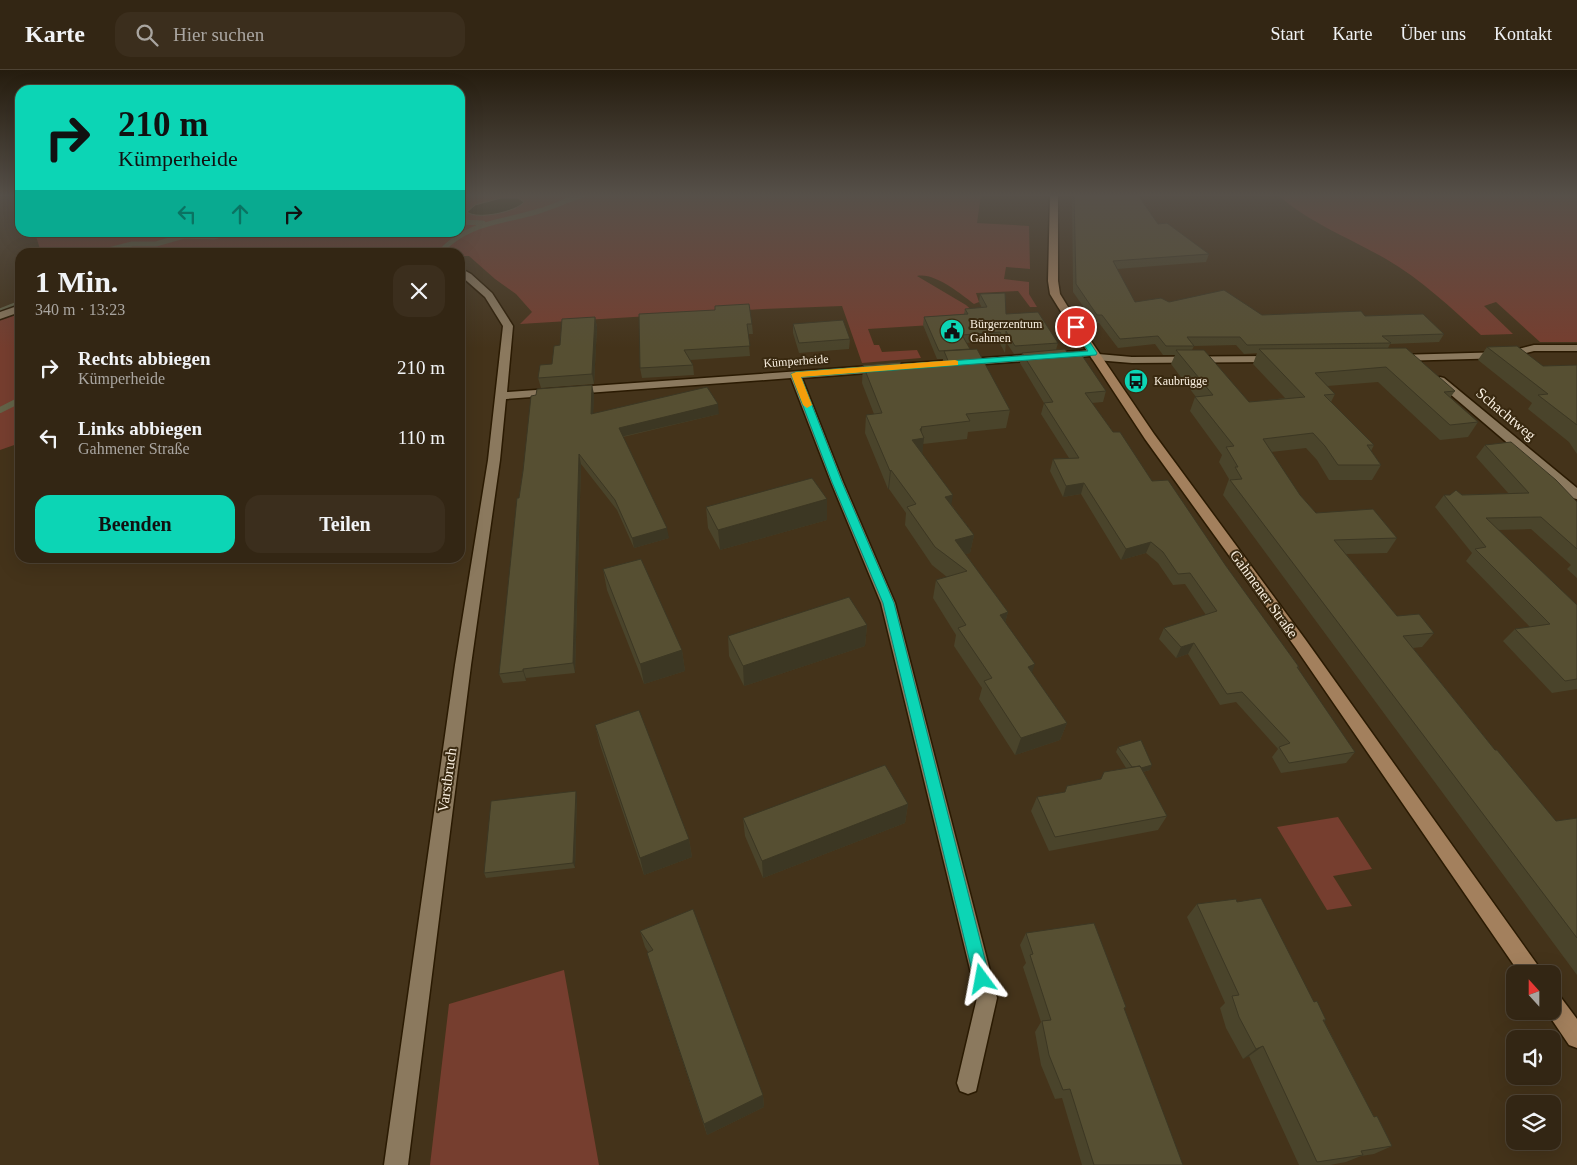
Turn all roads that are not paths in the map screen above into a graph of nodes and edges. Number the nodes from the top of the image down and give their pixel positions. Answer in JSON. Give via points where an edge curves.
{"nodes":[{"id":1,"x":1052,"y":246,"type":"edge"},
{"id":2,"x":465,"y":274,"type":"edge"},
{"id":3,"x":15,"y":310,"type":"edge"},
{"id":4,"x":0,"y":316,"type":"edge"},
{"id":5,"x":1577,"y":348,"type":"edge"},
{"id":6,"x":1095,"y":355,"type":"junction"},
{"id":7,"x":1388,"y":358,"type":"edge"},
{"id":8,"x":1414,"y":358,"type":"junction"},
{"id":9,"x":1284,"y":359,"type":"edge"},
{"id":10,"x":796,"y":374,"type":"junction"},
{"id":11,"x":502,"y":396,"type":"junction"},
{"id":12,"x":1577,"y":495,"type":"edge"},
{"id":13,"x":1526,"y":965,"type":"edge"},
{"id":14,"x":1561,"y":1015,"type":"edge"},
{"id":15,"x":1577,"y":1037,"type":"edge"},
{"id":16,"x":968,"y":1083,"type":"dead end"},
{"id":17,"x":396,"y":1165,"type":"edge"}],
"edges":[{"from":1,"to":6,"type":"main road","name":"Gahmener Straße","via":[[1056,294]]},
{"from":2,"to":11,"type":"street","name":"Varstbruch","via":[[489,295],[508,326]]},
{"from":3,"to":4,"type":"street"},
{"from":5,"to":8,"type":"street","via":[[1534,348],[1507,355]]},
{"from":6,"to":9,"type":"street","via":[[1132,360]]},
{"from":6,"to":10,"type":"street","name":"Kümperheide"},
{"from":6,"to":13,"type":"main road","name":"Gahmener Straße","via":[[1149,436]]},
{"from":7,"to":8,"type":"street"},
{"from":8,"to":12,"type":"street","name":"Schachtweg"},
{"from":10,"to":11,"type":"street","name":"Kümperheide"},
{"from":10,"to":16,"type":"street","via":[[888,603],[962,893],[987,998]]},
{"from":11,"to":17,"type":"street","name":"Varstbruch","via":[[461,674]]},
{"from":14,"to":15,"type":"main road"}]}
